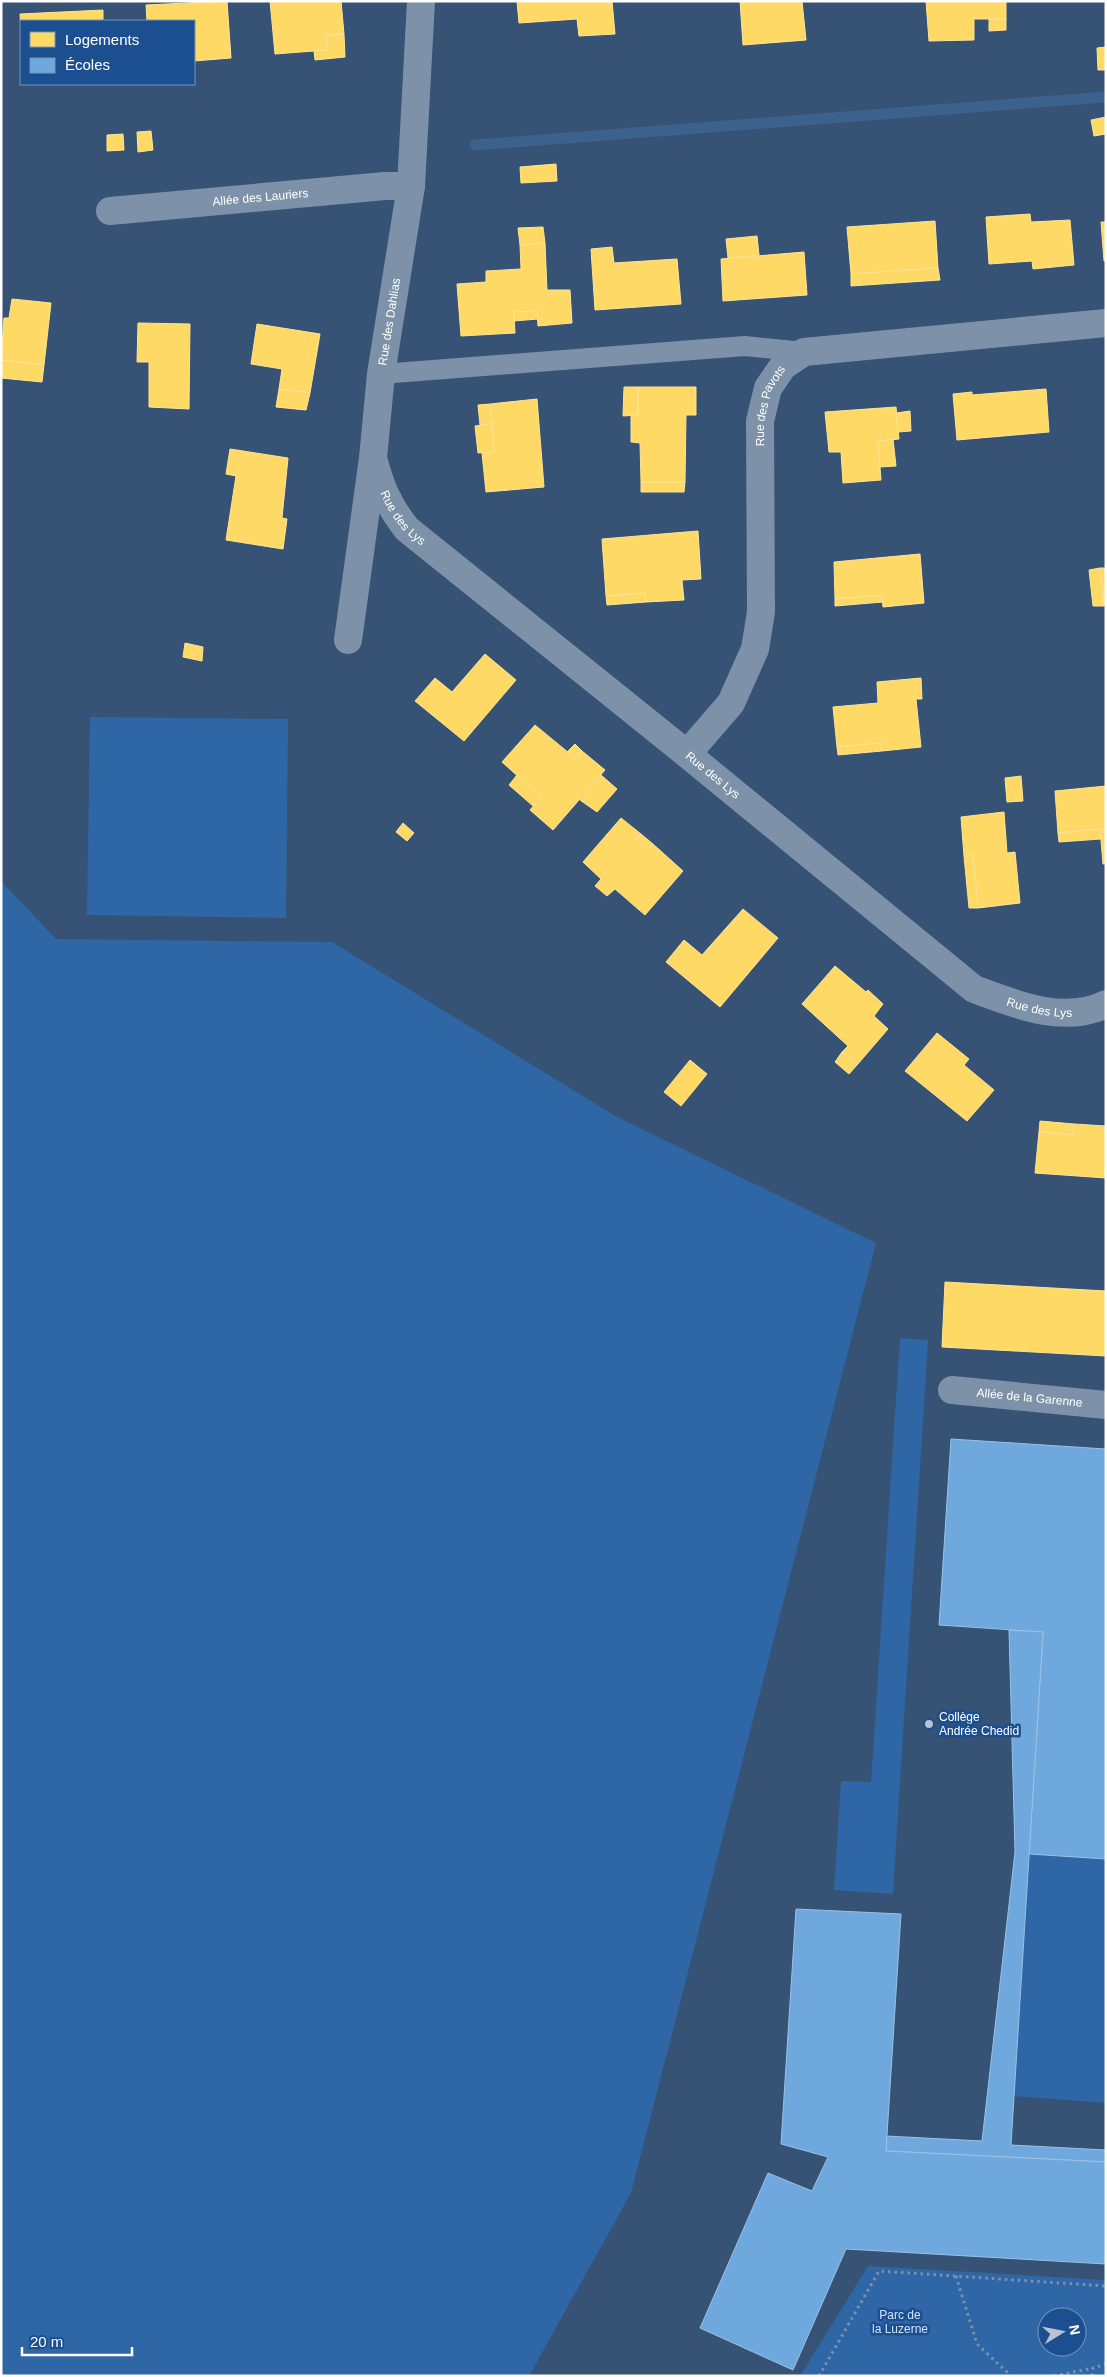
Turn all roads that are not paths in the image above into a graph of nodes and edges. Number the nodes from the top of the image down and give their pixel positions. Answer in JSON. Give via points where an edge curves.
{"nodes":[{"id":1,"x":421,"y":1,"type":"edge"},
{"id":2,"x":411,"y":186,"type":"junction"},
{"id":3,"x":110,"y":211,"type":"dead end"},
{"id":4,"x":1106,"y":323,"type":"edge"},
{"id":5,"x":804,"y":352,"type":"junction"},
{"id":6,"x":381,"y":374,"type":"junction"},
{"id":7,"x":373,"y":458,"type":"junction"},
{"id":8,"x":348,"y":640,"type":"dead end"},
{"id":9,"x":687,"y":754,"type":"junction"},
{"id":10,"x":1106,"y":1004,"type":"edge"},
{"id":11,"x":952,"y":1390,"type":"dead end"},
{"id":12,"x":1106,"y":1405,"type":"edge"}],
"edges":[{"from":1,"to":2,"type":"street","name":"Rue des Dahlias"},
{"from":2,"to":3,"type":"street","name":"Allée des Lauriers"},
{"from":2,"to":6,"type":"street","name":"Rue des Dahlias"},
{"from":4,"to":5,"type":"street","name":"Rue des Pavots"},
{"from":5,"to":6,"type":"lane","via":[[745,346]]},
{"from":5,"to":9,"type":"street","name":"Rue des Pavots","via":[[783,366],[768,388],[760,421],[761,612],[755,649],[730,703]]},
{"from":6,"to":7,"type":"street","name":"Rue des Dahlias"},
{"from":7,"to":8,"type":"street","name":"Rue des Dahlias"},
{"from":7,"to":9,"type":"street","name":"Rue des Lys","via":[[390,508],[407,529]]},
{"from":9,"to":10,"type":"street","name":"Rue des Lys","via":[[974,989],[1023,1007],[1062,1013],[1100,1008]]},
{"from":11,"to":12,"type":"street","name":"Allée de la Garenne"}]}
